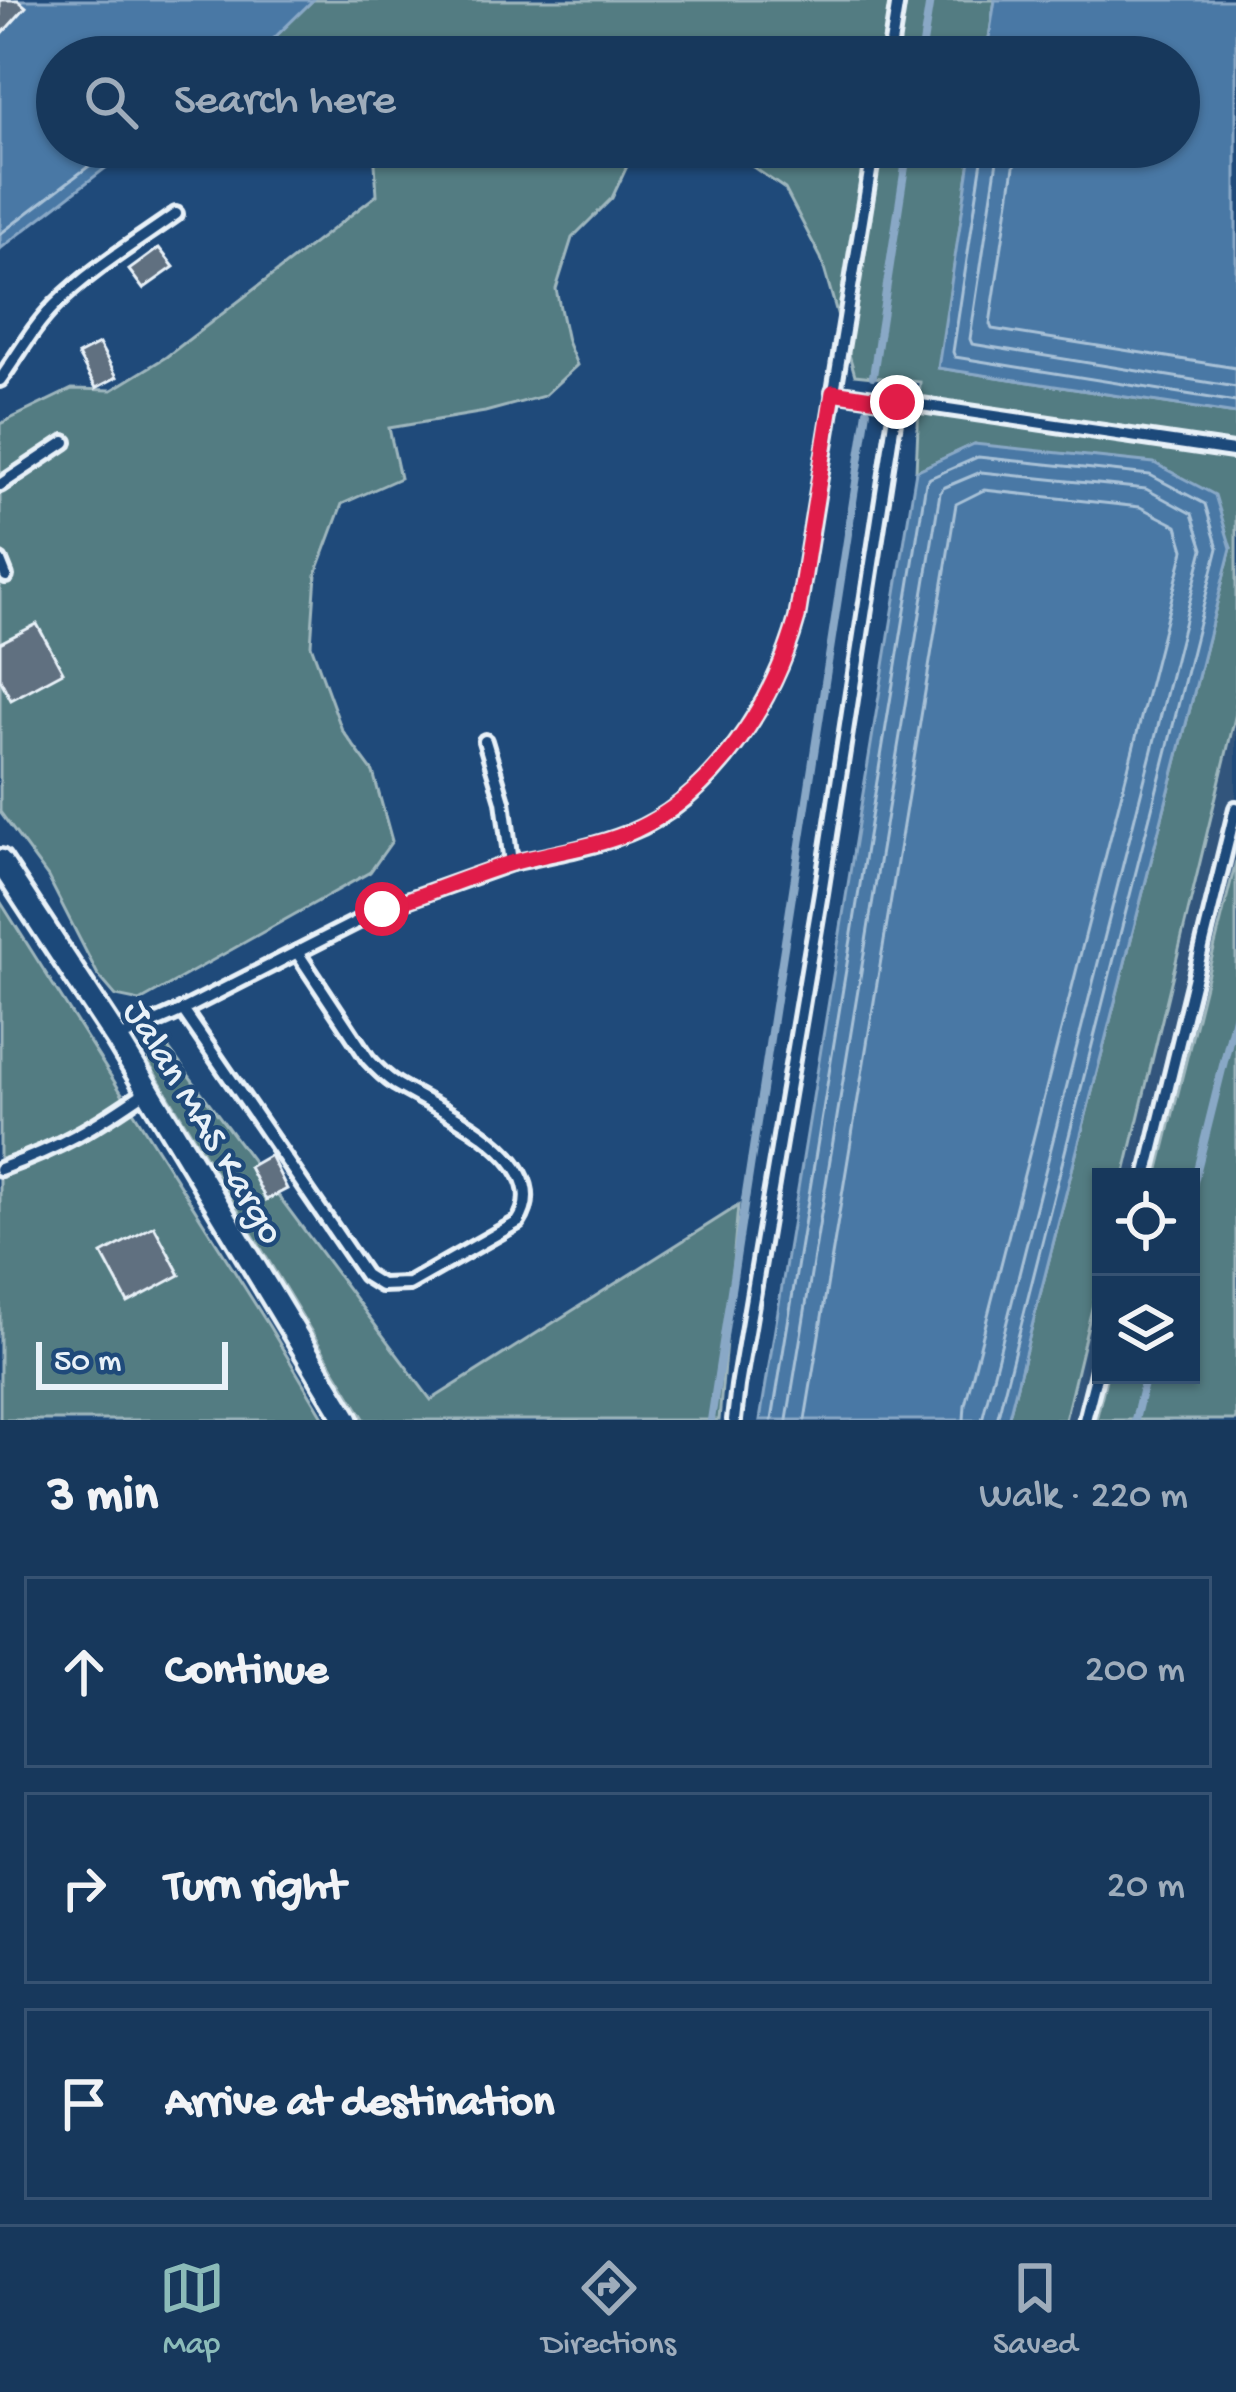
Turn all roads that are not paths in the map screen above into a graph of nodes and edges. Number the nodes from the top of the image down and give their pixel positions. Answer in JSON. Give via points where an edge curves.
{"nodes":[{"id":1,"x":898,"y":0,"type":"edge"},
{"id":2,"x":892,"y":36,"type":"edge"},
{"id":3,"x":870,"y":168,"type":"edge"},
{"id":4,"x":176,"y":214,"type":"dead end"},
{"id":5,"x":0,"y":380,"type":"edge"},
{"id":6,"x":833,"y":392,"type":"junction"},
{"id":7,"x":897,"y":402,"type":"junction"},
{"id":8,"x":65,"y":442,"type":"dead end"},
{"id":9,"x":1233,"y":451,"type":"dead end"},
{"id":10,"x":0,"y":485,"type":"edge"},
{"id":11,"x":0,"y":561,"type":"edge"},
{"id":12,"x":6,"y":576,"type":"dead end"},
{"id":13,"x":484,"y":741,"type":"dead end"},
{"id":14,"x":1236,"y":808,"type":"edge"},
{"id":15,"x":0,"y":861,"type":"edge"},
{"id":16,"x":511,"y":863,"type":"junction"},
{"id":17,"x":297,"y":952,"type":"junction"},
{"id":18,"x":183,"y":1010,"type":"junction"},
{"id":19,"x":117,"y":1039,"type":"junction"},
{"id":20,"x":148,"y":1090,"type":"junction"},
{"id":21,"x":1148,"y":1168,"type":"edge"},
{"id":22,"x":0,"y":1169,"type":"edge"},
{"id":23,"x":1094,"y":1384,"type":"edge"},
{"id":24,"x":347,"y":1420,"type":"edge"},
{"id":25,"x":734,"y":1420,"type":"edge"},
{"id":26,"x":1085,"y":1420,"type":"edge"}],
"edges":[{"from":1,"to":2,"type":"lane"},
{"from":3,"to":6,"type":"lane"},
{"from":4,"to":5,"type":"lane","via":[[57,303]]},
{"from":6,"to":7,"type":"lane"},
{"from":6,"to":16,"type":"lane","via":[[797,618],[749,725],[669,812],[589,846]]},
{"from":7,"to":9,"type":"lane"},
{"from":7,"to":25,"type":"lane"},
{"from":8,"to":10,"type":"lane"},
{"from":11,"to":12,"type":"lane"},
{"from":13,"to":16,"type":"lane"},
{"from":14,"to":21,"type":"lane"},
{"from":15,"to":19,"type":"street","name":"Jalan MAS Kargo"},
{"from":16,"to":17,"type":"lane","via":[[382,909]]},
{"from":17,"to":18,"type":"lane"},
{"from":17,"to":18,"type":"lane","via":[[381,1073],[475,1128],[516,1169],[528,1198],[518,1222],[409,1284],[381,1285],[365,1275]]},
{"from":18,"to":19,"type":"lane"},
{"from":19,"to":20,"type":"street","name":"Jalan MAS Kargo"},
{"from":20,"to":22,"type":"lane","via":[[79,1136]]},
{"from":20,"to":24,"type":"street","name":"Jalan MAS Kargo"},
{"from":23,"to":26,"type":"lane"}]}
